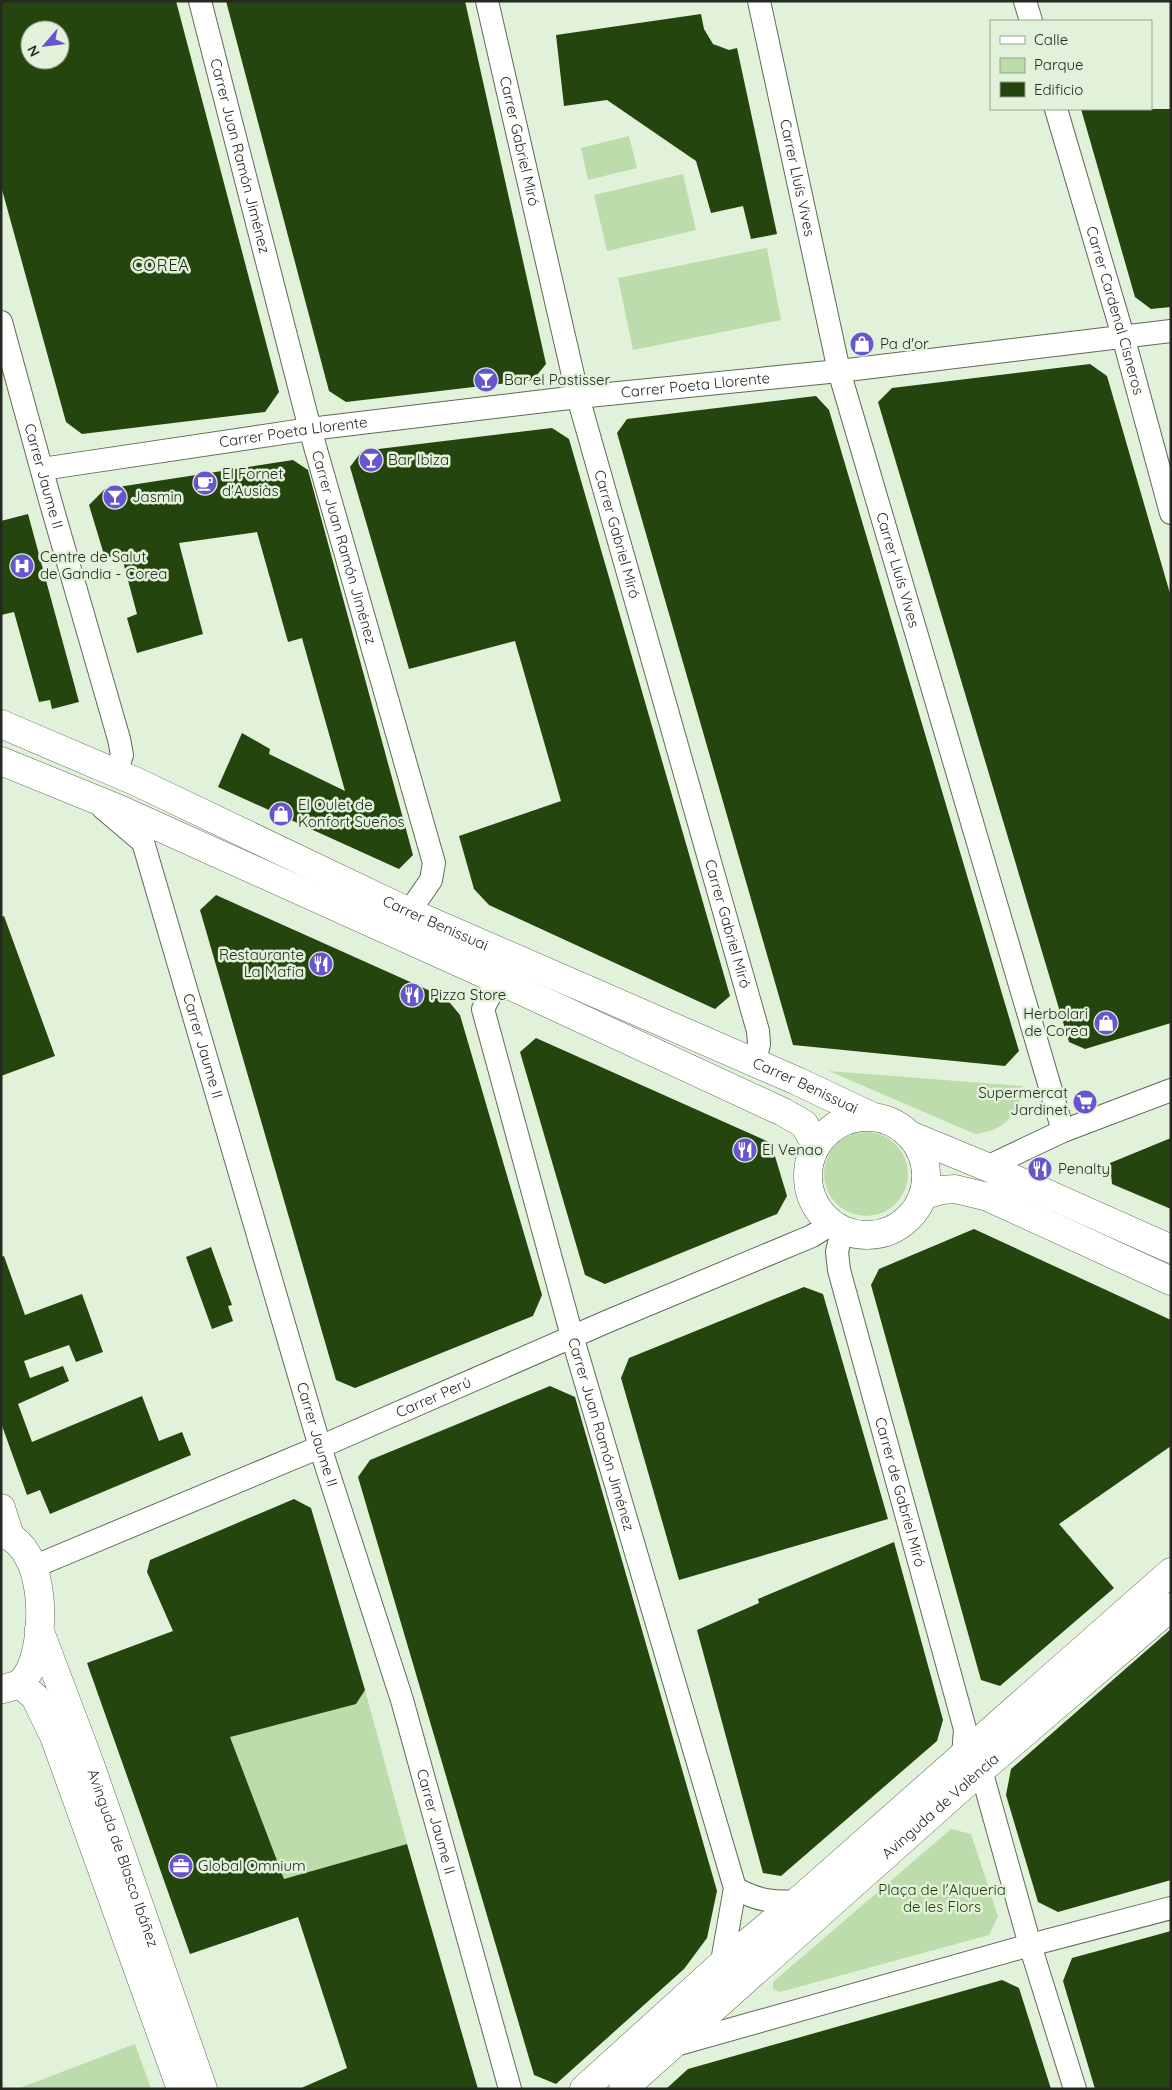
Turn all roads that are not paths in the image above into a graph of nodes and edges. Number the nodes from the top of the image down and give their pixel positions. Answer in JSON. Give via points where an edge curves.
{"nodes":[{"id":1,"x":200,"y":1,"type":"edge"},
{"id":2,"x":487,"y":1,"type":"edge"},
{"id":3,"x":760,"y":1,"type":"edge"},
{"id":4,"x":1025,"y":1,"type":"edge"},
{"id":5,"x":1031,"y":20,"type":"edge"},
{"id":6,"x":1056,"y":110,"type":"edge"},
{"id":7,"x":1,"y":322,"type":"edge"},
{"id":8,"x":1171,"y":331,"type":"edge"},
{"id":9,"x":1123,"y":336,"type":"junction"},
{"id":10,"x":839,"y":372,"type":"junction"},
{"id":11,"x":578,"y":397,"type":"junction"},
{"id":12,"x":310,"y":428,"type":"junction"},
{"id":13,"x":42,"y":468,"type":"junction"},
{"id":14,"x":1171,"y":513,"type":"edge"},
{"id":15,"x":1,"y":724,"type":"edge"},
{"id":16,"x":1,"y":761,"type":"edge"},
{"id":17,"x":115,"y":774,"type":"junction"},
{"id":18,"x":93,"y":799,"type":"junction"},
{"id":19,"x":409,"y":912,"type":"junction"},
{"id":20,"x":498,"y":980,"type":"junction"},
{"id":21,"x":755,"y":1062,"type":"junction"},
{"id":22,"x":1171,"y":1090,"type":"edge"},
{"id":23,"x":870,"y":1116,"type":"junction"},
{"id":24,"x":1063,"y":1132,"type":"junction"},
{"id":25,"x":912,"y":1136,"type":"junction"},
{"id":26,"x":816,"y":1145,"type":"junction"},
{"id":27,"x":987,"y":1167,"type":"junction"},
{"id":28,"x":924,"y":1195,"type":"junction"},
{"id":29,"x":836,"y":1227,"type":"junction"},
{"id":30,"x":1171,"y":1249,"type":"edge"},
{"id":31,"x":1171,"y":1281,"type":"edge"},
{"id":32,"x":572,"y":1336,"type":"junction"},
{"id":33,"x":320,"y":1447,"type":"junction"},
{"id":34,"x":1,"y":1508,"type":"edge"},
{"id":35,"x":6,"y":1534,"type":"edge"},
{"id":36,"x":34,"y":1567,"type":"junction"},
{"id":37,"x":1171,"y":1572,"type":"edge"},
{"id":38,"x":1171,"y":1607,"type":"edge"},
{"id":39,"x":39,"y":1629,"type":"junction"},
{"id":40,"x":10,"y":1687,"type":"edge"},
{"id":41,"x":972,"y":1763,"type":"junction"},
{"id":42,"x":735,"y":1888,"type":"junction"},
{"id":43,"x":798,"y":1902,"type":"junction"},
{"id":44,"x":1171,"y":1908,"type":"edge"},
{"id":45,"x":1030,"y":1945,"type":"junction"},
{"id":46,"x":722,"y":1964,"type":"junction"},
{"id":47,"x":712,"y":2010,"type":"junction"},
{"id":48,"x":672,"y":2046,"type":"junction"},
{"id":49,"x":181,"y":2089,"type":"edge"},
{"id":50,"x":203,"y":2089,"type":"edge"},
{"id":51,"x":510,"y":2089,"type":"edge"},
{"id":52,"x":584,"y":2089,"type":"edge"},
{"id":53,"x":623,"y":2089,"type":"edge"},
{"id":54,"x":1074,"y":2089,"type":"edge"}],
"edges":[{"from":1,"to":12,"type":"street","name":"Carrer Juan Ramón Jiménez"},
{"from":2,"to":11,"type":"street","name":"Carrer Gabriel Miró"},
{"from":3,"to":10,"type":"street","name":"Carrer Lluís Vives"},
{"from":4,"to":5,"type":"street"},
{"from":6,"to":9,"type":"street","name":"Carrer Cardenal Cisneros"},
{"from":7,"to":13,"type":"street","name":"Carrer Jaume II"},
{"from":8,"to":9,"type":"street","name":"Carrer Poeta Llorente"},
{"from":9,"to":10,"type":"street","name":"Carrer Poeta Llorente"},
{"from":9,"to":14,"type":"street","name":"Carrer Cardenal Cisneros"},
{"from":10,"to":11,"type":"street","name":"Carrer Poeta Llorente"},
{"from":10,"to":24,"type":"street","name":"Carrer Lluís Vives"},
{"from":11,"to":12,"type":"street","name":"Carrer Poeta Llorente"},
{"from":11,"to":21,"type":"street","name":"Carrer Gabriel Miró","via":[[758,1031]]},
{"from":12,"to":13,"type":"street","name":"Carrer Poeta Llorente"},
{"from":12,"to":19,"type":"street","name":"Carrer Juan Ramón Jiménez","via":[[434,863],[431,880]]},
{"from":13,"to":17,"type":"street","name":"Carrer Jaume II","via":[[119,739],[122,755]]},
{"from":15,"to":17,"type":"street","name":"Carrer Benissuai"},
{"from":16,"to":18,"type":"street","name":"Carrer Benissuai"},
{"from":17,"to":19,"type":"street","name":"Carrer Benissuai"},
{"from":18,"to":20,"type":"street","name":"Carrer Benissuai"},
{"from":18,"to":33,"type":"street","name":"Carrer Jaume II","via":[[143,842]]},
{"from":19,"to":21,"type":"street","name":"Carrer Benissuai"},
{"from":20,"to":26,"type":"street","name":"Carrer Benissuai","via":[[783,1112],[804,1124]]},
{"from":20,"to":32,"type":"street","name":"Carrer Juan Ramón Jiménez","via":[[483,1009]]},
{"from":21,"to":23,"type":"street","name":"Carrer Benissuai"},
{"from":22,"to":24,"type":"street"},
{"from":23,"to":25,"type":"street","via":[[886,1119]]},
{"from":23,"to":26,"type":"street","via":[[854,1117],[839,1123]]},
{"from":24,"to":27,"type":"street"},
{"from":25,"to":27,"type":"street"},
{"from":25,"to":28,"type":"street","via":[[922,1154],[927,1174]]},
{"from":26,"to":29,"type":"street","via":[[809,1161],[807,1178],[811,1196],[819,1211]]},
{"from":27,"to":30,"type":"street"},
{"from":28,"to":29,"type":"street","via":[[905,1222],[891,1231],[874,1236],[858,1235]]},
{"from":28,"to":31,"type":"street","via":[[955,1189],[988,1198]]},
{"from":29,"to":32,"type":"street","name":"Carrer Perú"},
{"from":29,"to":41,"type":"street","name":"Carrer de Gabriel Miró","via":[[839,1270]]},
{"from":32,"to":33,"type":"street","name":"Carrer Perú"},
{"from":32,"to":42,"type":"street","name":"Carrer Juan Ramón Jiménez"},
{"from":33,"to":36,"type":"street","name":"Carrer Perú"},
{"from":33,"to":51,"type":"street","name":"Carrer Jaume II","via":[[402,1700]]},
{"from":34,"to":35,"type":"street"},
{"from":35,"to":36,"type":"street","via":[[25,1552]]},
{"from":36,"to":39,"type":"street","via":[[40,1608]]},
{"from":37,"to":41,"type":"street","name":"Avinguda de València"},
{"from":38,"to":41,"type":"street","name":"Avinguda de València"},
{"from":39,"to":40,"type":"street","via":[[32,1665]]},
{"from":39,"to":50,"type":"street","name":"Avinguda de Blasco Ibáñez","via":[[90,1764]]},
{"from":40,"to":49,"type":"street","name":"Avinguda de Blasco Ibáñez","via":[[36,1697],[54,1736]]},
{"from":41,"to":43,"type":"street","name":"Avinguda de València"},
{"from":41,"to":45,"type":"street","name":"Carrer de Gabriel Miró"},
{"from":41,"to":47,"type":"street","name":"Avinguda de València"},
{"from":42,"to":43,"type":"street","via":[[754,1899]]},
{"from":42,"to":46,"type":"street","name":"Carrer Juan Ramón Jiménez"},
{"from":43,"to":46,"type":"street","name":"Avinguda de València"},
{"from":44,"to":45,"type":"street"},
{"from":45,"to":48,"type":"street"},
{"from":45,"to":54,"type":"street"},
{"from":46,"to":47,"type":"street"},
{"from":46,"to":52,"type":"street","name":"Avinguda de València"},
{"from":47,"to":48,"type":"street","name":"Avinguda de València"},
{"from":48,"to":53,"type":"street","name":"Avinguda de València"}]}
